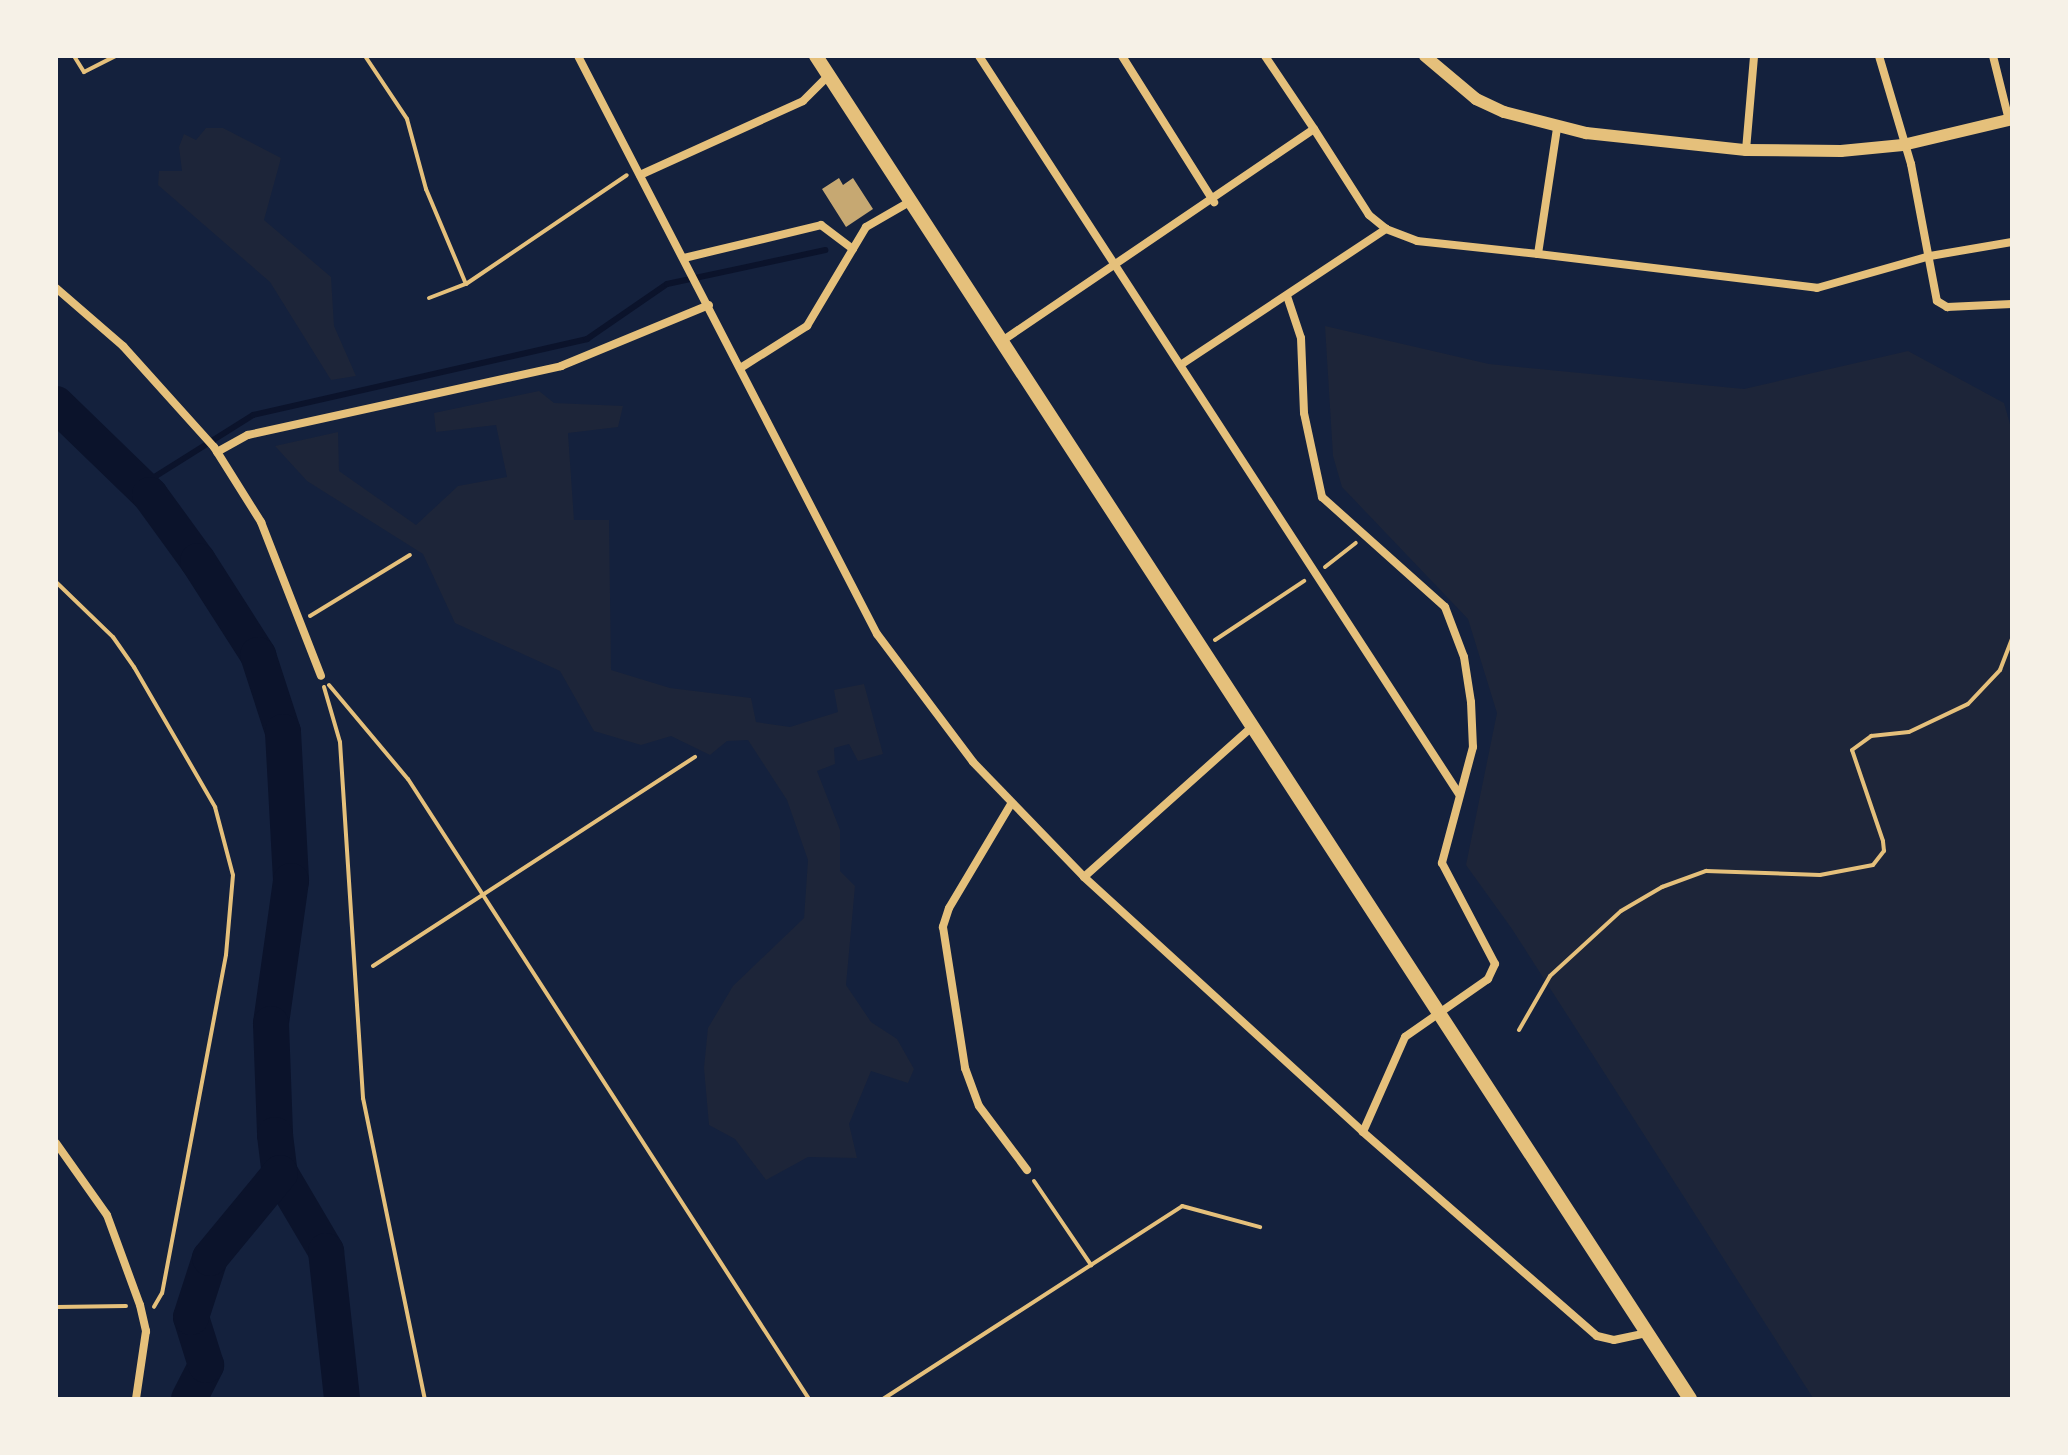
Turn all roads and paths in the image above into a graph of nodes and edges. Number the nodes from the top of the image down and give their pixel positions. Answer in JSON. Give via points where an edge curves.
{"nodes":[{"id":1,"x":74,"y":56,"type":"edge"},
{"id":2,"x":115,"y":56,"type":"edge"},
{"id":3,"x":365,"y":56,"type":"edge"},
{"id":4,"x":578,"y":56,"type":"edge"},
{"id":5,"x":816,"y":56,"type":"edge"},
{"id":6,"x":979,"y":56,"type":"edge"},
{"id":7,"x":1122,"y":56,"type":"edge"},
{"id":8,"x":1265,"y":56,"type":"edge"},
{"id":9,"x":1425,"y":56,"type":"edge"},
{"id":10,"x":1754,"y":56,"type":"edge"},
{"id":11,"x":1879,"y":56,"type":"edge"},
{"id":12,"x":1993,"y":56,"type":"edge"},
{"id":13,"x":829,"y":75,"type":"junction"},
{"id":14,"x":2010,"y":119,"type":"edge"},
{"id":15,"x":1314,"y":129,"type":"junction"},
{"id":16,"x":1557,"y":129,"type":"junction"},
{"id":17,"x":1903,"y":145,"type":"junction"},
{"id":18,"x":1746,"y":150,"type":"junction"},
{"id":19,"x":638,"y":171,"type":"junction"},
{"id":20,"x":911,"y":201,"type":"junction"},
{"id":21,"x":1214,"y":202,"type":"junction"},
{"id":22,"x":1386,"y":229,"type":"junction"},
{"id":23,"x":2012,"y":242,"type":"edge"},
{"id":24,"x":853,"y":249,"type":"junction"},
{"id":25,"x":1538,"y":254,"type":"junction"},
{"id":26,"x":1930,"y":256,"type":"junction"},
{"id":27,"x":684,"y":258,"type":"junction"},
{"id":28,"x":1114,"y":267,"type":"junction"},
{"id":29,"x":466,"y":284,"type":"junction"},
{"id":30,"x":56,"y":288,"type":"edge"},
{"id":31,"x":1287,"y":296,"type":"junction"},
{"id":32,"x":429,"y":298,"type":"dead end"},
{"id":33,"x":2012,"y":304,"type":"edge"},
{"id":34,"x":709,"y":305,"type":"junction"},
{"id":35,"x":1002,"y":341,"type":"junction"},
{"id":36,"x":1182,"y":364,"type":"junction"},
{"id":37,"x":742,"y":367,"type":"junction"},
{"id":38,"x":215,"y":450,"type":"junction"},
{"id":39,"x":1366,"y":534,"type":"junction"},
{"id":40,"x":410,"y":555,"type":"dead end"},
{"id":41,"x":1316,"y":574,"type":"junction"},
{"id":42,"x":56,"y":582,"type":"edge"},
{"id":43,"x":299,"y":621,"type":"junction"},
{"id":44,"x":2012,"y":639,"type":"edge"},
{"id":45,"x":1203,"y":648,"type":"junction"},
{"id":46,"x":321,"y":676,"type":"junction"},
{"id":47,"x":1253,"y":726,"type":"junction"},
{"id":48,"x":695,"y":757,"type":"dead end"},
{"id":49,"x":1459,"y":794,"type":"junction"},
{"id":50,"x":1011,"y":804,"type":"junction"},
{"id":51,"x":1084,"y":877,"type":"junction"},
{"id":52,"x":481,"y":894,"type":"junction"},
{"id":53,"x":373,"y":966,"type":"dead end"},
{"id":54,"x":1437,"y":1012,"type":"junction"},
{"id":55,"x":1519,"y":1030,"type":"dead end"},
{"id":56,"x":1363,"y":1132,"type":"junction"},
{"id":57,"x":56,"y":1143,"type":"edge"},
{"id":58,"x":1027,"y":1170,"type":"joint"},
{"id":59,"x":1260,"y":1227,"type":"dead end"},
{"id":60,"x":1091,"y":1265,"type":"junction"},
{"id":61,"x":140,"y":1305,"type":"junction"},
{"id":62,"x":56,"y":1307,"type":"edge"},
{"id":63,"x":1646,"y":1333,"type":"junction"},
{"id":64,"x":136,"y":1399,"type":"edge"},
{"id":65,"x":425,"y":1399,"type":"edge"},
{"id":66,"x":809,"y":1399,"type":"edge"},
{"id":67,"x":883,"y":1399,"type":"edge"},
{"id":68,"x":1690,"y":1399,"type":"edge"}],
"edges":[{"from":1,"to":2,"type":"path","via":[[84,72]]},
{"from":3,"to":29,"type":"path","via":[[407,119],[426,189]]},
{"from":4,"to":19,"type":"street"},
{"from":5,"to":13,"type":"main road"},
{"from":6,"to":28,"type":"street"},
{"from":7,"to":21,"type":"street"},
{"from":8,"to":15,"type":"street"},
{"from":9,"to":16,"type":"street","via":[[1476,99]]},
{"from":10,"to":18,"type":"street"},
{"from":11,"to":17,"type":"street"},
{"from":12,"to":14,"type":"street"},
{"from":13,"to":19,"type":"street","via":[[803,101]]},
{"from":13,"to":20,"type":"main road"},
{"from":14,"to":17,"type":"street"},
{"from":15,"to":21,"type":"street"},
{"from":15,"to":22,"type":"street","via":[[1369,215]]},
{"from":16,"to":18,"type":"street"},
{"from":16,"to":25,"type":"street"},
{"from":17,"to":18,"type":"street"},
{"from":17,"to":26,"type":"street"},
{"from":19,"to":27,"type":"street"},
{"from":19,"to":29,"type":"path"},
{"from":20,"to":24,"type":"street","via":[[866,227]]},
{"from":20,"to":35,"type":"main road"},
{"from":21,"to":28,"type":"street"},
{"from":22,"to":25,"type":"street","via":[[1417,241]]},
{"from":22,"to":31,"type":"street"},
{"from":23,"to":26,"type":"street"},
{"from":24,"to":27,"type":"street","via":[[821,225]]},
{"from":24,"to":37,"type":"street","via":[[807,326]]},
{"from":25,"to":26,"type":"street","via":[[1817,288]]},
{"from":26,"to":33,"type":"street","via":[[1937,301],[1947,307]]},
{"from":27,"to":34,"type":"street"},
{"from":28,"to":35,"type":"street"},
{"from":28,"to":36,"type":"street"},
{"from":29,"to":32,"type":"path"},
{"from":30,"to":38,"type":"street","via":[[123,346]]},
{"from":31,"to":36,"type":"street"},
{"from":31,"to":39,"type":"street","via":[[1301,338],[1304,413],[1322,497]]},
{"from":34,"to":37,"type":"street"},
{"from":34,"to":38,"type":"street","via":[[561,366],[248,435]]},
{"from":35,"to":45,"type":"main road"},
{"from":36,"to":41,"type":"street"},
{"from":37,"to":50,"type":"street","via":[[877,634]]},
{"from":38,"to":43,"type":"street","via":[[261,522]]},
{"from":39,"to":41,"type":"path"},
{"from":39,"to":49,"type":"street","via":[[1445,607],[1455,628],[1471,702],[1473,747]]},
{"from":40,"to":43,"type":"path"},
{"from":41,"to":45,"type":"path"},
{"from":41,"to":49,"type":"street"},
{"from":42,"to":61,"type":"path","via":[[113,637],[134,667],[215,807],[233,875],[226,955],[162,1293],[155,1307]]},
{"from":43,"to":46,"type":"street"},
{"from":44,"to":55,"type":"path","via":[[2000,670],[1968,704],[1909,732],[1858,742],[1852,750],[1883,841],[1884,851],[1873,865],[1820,875],[1706,871],[1662,887],[1621,911],[1550,976]]},
{"from":45,"to":47,"type":"main road"},
{"from":46,"to":52,"type":"path","via":[[382,742]]},
{"from":46,"to":65,"type":"path","via":[[340,742],[363,1098]]},
{"from":47,"to":51,"type":"street"},
{"from":47,"to":54,"type":"main road"},
{"from":48,"to":52,"type":"path"},
{"from":49,"to":54,"type":"street","via":[[1443,870],[1495,964],[1488,979]]},
{"from":50,"to":51,"type":"street"},
{"from":50,"to":58,"type":"street","via":[[943,927],[965,1068],[979,1106]]},
{"from":51,"to":56,"type":"street"},
{"from":52,"to":53,"type":"path"},
{"from":52,"to":66,"type":"path"},
{"from":54,"to":56,"type":"street","via":[[1401,1044]]},
{"from":54,"to":63,"type":"main road"},
{"from":56,"to":63,"type":"street","via":[[1597,1336],[1614,1340]]},
{"from":57,"to":61,"type":"street","via":[[107,1215]]},
{"from":58,"to":60,"type":"path"},
{"from":59,"to":60,"type":"path","via":[[1182,1206]]},
{"from":60,"to":67,"type":"path"},
{"from":61,"to":62,"type":"path"},
{"from":61,"to":64,"type":"street","via":[[146,1331]]},
{"from":63,"to":68,"type":"main road"}]}
